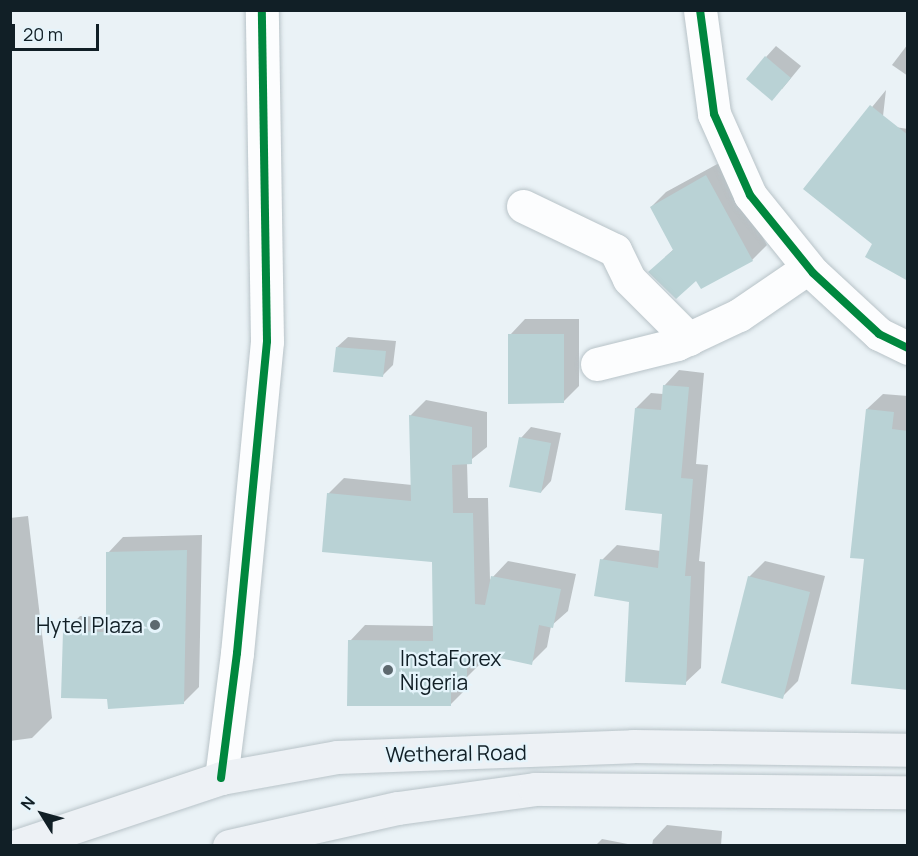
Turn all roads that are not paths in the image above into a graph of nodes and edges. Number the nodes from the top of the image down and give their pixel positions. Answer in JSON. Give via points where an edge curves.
{"nodes":[{"id":1,"x":262,"y":10,"type":"edge"},
{"id":2,"x":700,"y":10,"type":"edge"},
{"id":3,"x":523,"y":206,"type":"dead end"},
{"id":4,"x":808,"y":268,"type":"junction"},
{"id":5,"x":689,"y":339,"type":"junction"},
{"id":6,"x":908,"y":348,"type":"edge"},
{"id":7,"x":597,"y":364,"type":"dead end"},
{"id":8,"x":908,"y":750,"type":"edge"},
{"id":9,"x":221,"y":778,"type":"junction"},
{"id":10,"x":908,"y":792,"type":"edge"},
{"id":11,"x":17,"y":846,"type":"edge"},
{"id":12,"x":229,"y":846,"type":"edge"}],
"edges":[{"from":1,"to":9,"type":"street","via":[[267,340]]},
{"from":2,"to":4,"type":"street","via":[[714,114],[750,195]]},
{"from":3,"to":5,"type":"street","via":[[615,250],[629,279]]},
{"from":4,"to":5,"type":"street","via":[[739,315]]},
{"from":4,"to":6,"type":"street","via":[[879,334]]},
{"from":5,"to":7,"type":"street"},
{"from":8,"to":9,"type":"main road","name":"Wetheral Road","via":[[633,746],[514,752],[438,750],[337,757]]},
{"from":9,"to":11,"type":"main road","name":"Wetheral Road"},
{"from":10,"to":12,"type":"main road","name":"Wetheral Road","via":[[535,789],[398,808]]}]}
